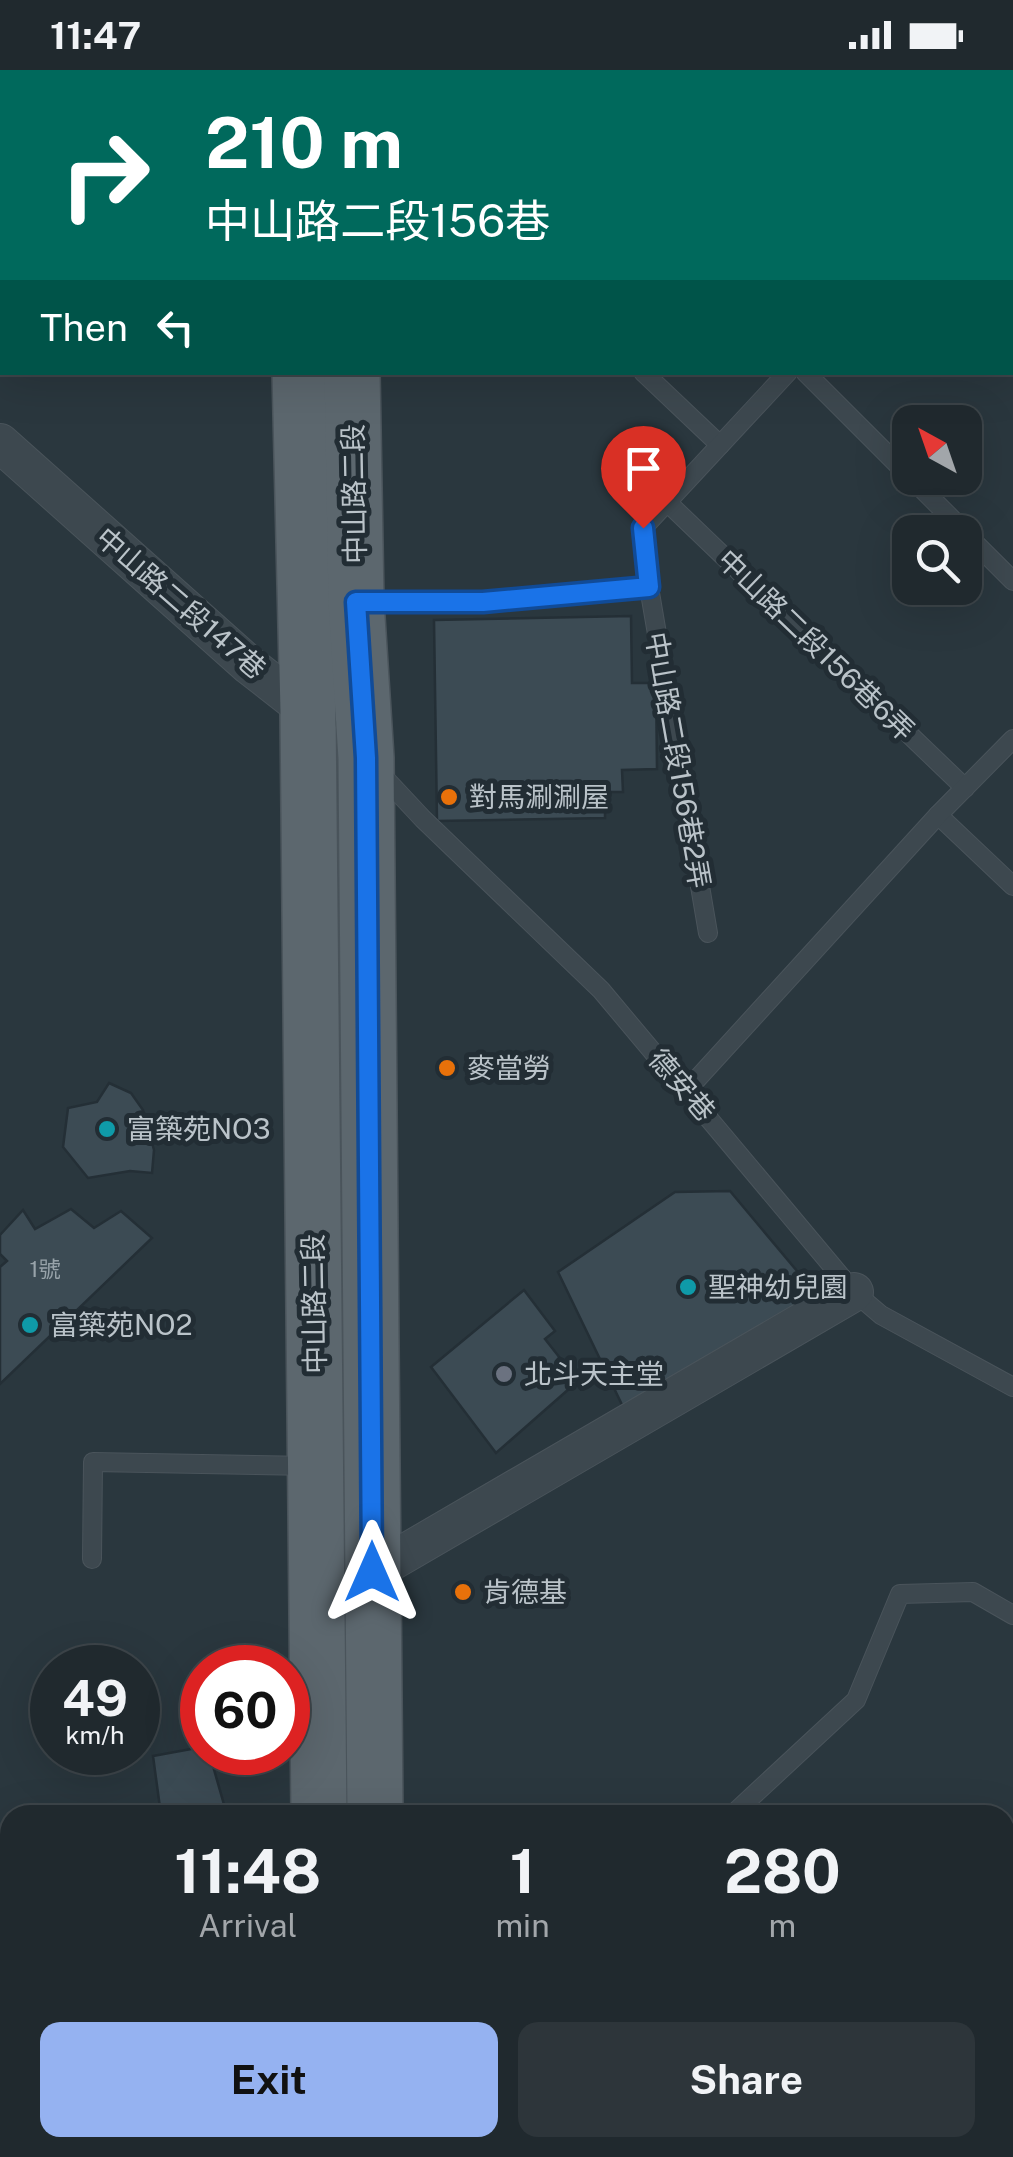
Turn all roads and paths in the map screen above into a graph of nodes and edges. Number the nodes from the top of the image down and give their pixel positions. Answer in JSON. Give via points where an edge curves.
{"nodes":[{"id":1,"x":300,"y":375,"type":"edge"},
{"id":2,"x":352,"y":375,"type":"edge"},
{"id":3,"x":646,"y":375,"type":"edge"},
{"id":4,"x":785,"y":375,"type":"edge"},
{"id":5,"x":808,"y":375,"type":"edge"},
{"id":6,"x":0,"y":443,"type":"edge"},
{"id":7,"x":720,"y":445,"type":"junction"},
{"id":8,"x":667,"y":502,"type":"junction"},
{"id":9,"x":947,"y":515,"type":"edge"},
{"id":10,"x":982,"y":547,"type":"edge"},
{"id":11,"x":1009,"y":568,"type":"edge"},
{"id":12,"x":649,"y":587,"type":"junction"},
{"id":13,"x":356,"y":602,"type":"junction"},
{"id":14,"x":308,"y":711,"type":"junction"},
{"id":15,"x":1013,"y":739,"type":"edge"},
{"id":16,"x":366,"y":758,"type":"junction"},
{"id":17,"x":965,"y":788,"type":"junction"},
{"id":18,"x":938,"y":816,"type":"junction"},
{"id":19,"x":1013,"y":886,"type":"edge"},
{"id":20,"x":708,"y":933,"type":"dead end"},
{"id":21,"x":686,"y":1090,"type":"junction"},
{"id":22,"x":854,"y":1292,"type":"junction"},
{"id":23,"x":1013,"y":1387,"type":"edge"},
{"id":24,"x":316,"y":1466,"type":"junction"},
{"id":25,"x":92,"y":1559,"type":"dead end"},
{"id":26,"x":372,"y":1572,"type":"junction"},
{"id":27,"x":1013,"y":1616,"type":"edge"},
{"id":28,"x":319,"y":1805,"type":"edge"},
{"id":29,"x":375,"y":1805,"type":"edge"},
{"id":30,"x":743,"y":1805,"type":"edge"}],
"edges":[{"from":1,"to":14,"type":"main road","name":"中山路二段"},
{"from":2,"to":13,"type":"main road","name":"中山路二段"},
{"from":3,"to":7,"type":"lane"},
{"from":4,"to":7,"type":"lane","name":"中山路二段156巷2弄"},
{"from":5,"to":9,"type":"lane"},
{"from":6,"to":14,"type":"street","name":"中山路二段147巷"},
{"from":7,"to":8,"type":"lane","name":"中山路二段156巷2弄"},
{"from":8,"to":12,"type":"lane","name":"中山路二段156巷2弄","via":[[643,528]]},
{"from":8,"to":17,"type":"lane","name":"中山路二段156巷6弄"},
{"from":10,"to":11,"type":"lane"},
{"from":12,"to":13,"type":"lane","via":[[483,602]]},
{"from":12,"to":20,"type":"lane","name":"中山路二段156巷2弄"},
{"from":13,"to":16,"type":"main road","name":"中山路二段"},
{"from":14,"to":16,"type":"street","name":"中山路二段147巷"},
{"from":14,"to":24,"type":"main road","name":"中山路二段"},
{"from":15,"to":17,"type":"lane"},
{"from":16,"to":21,"type":"lane","name":"德安巷","via":[[601,990]]},
{"from":16,"to":26,"type":"main road","name":"中山路二段"},
{"from":17,"to":18,"type":"lane"},
{"from":18,"to":19,"type":"lane"},
{"from":18,"to":21,"type":"lane"},
{"from":21,"to":22,"type":"lane","name":"德安巷"},
{"from":22,"to":23,"type":"lane","name":"德安巷","via":[[880,1315]]},
{"from":22,"to":26,"type":"street"},
{"from":24,"to":25,"type":"lane","via":[[93,1462]]},
{"from":24,"to":28,"type":"main road","name":"中山路二段"},
{"from":26,"to":29,"type":"main road","name":"中山路二段"},
{"from":27,"to":30,"type":"lane","via":[[972,1592],[900,1594],[856,1700]]}]}
